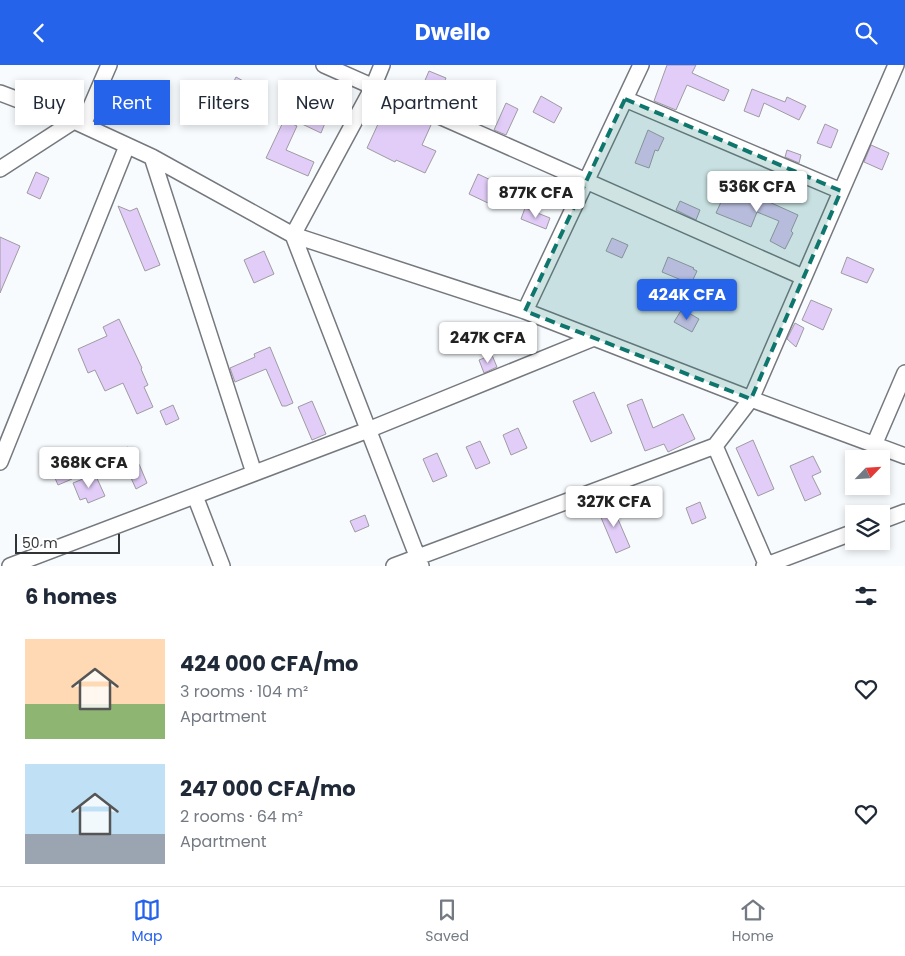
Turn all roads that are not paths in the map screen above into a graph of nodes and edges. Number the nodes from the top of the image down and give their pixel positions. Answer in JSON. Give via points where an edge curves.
{"nodes":[{"id":1,"x":109,"y":65,"type":"edge"},
{"id":2,"x":324,"y":65,"type":"edge"},
{"id":3,"x":382,"y":65,"type":"edge"},
{"id":4,"x":641,"y":65,"type":"edge"},
{"id":5,"x":896,"y":65,"type":"edge"},
{"id":6,"x":376,"y":80,"type":"edge"},
{"id":7,"x":362,"y":82,"type":"edge"},
{"id":8,"x":0,"y":93,"type":"edge"},
{"id":9,"x":15,"y":99,"type":"edge"},
{"id":10,"x":625,"y":99,"type":"junction"},
{"id":11,"x":362,"y":107,"type":"edge"},
{"id":12,"x":84,"y":112,"type":"edge"},
{"id":13,"x":75,"y":125,"type":"edge"},
{"id":14,"x":82,"y":125,"type":"edge"},
{"id":15,"x":459,"y":125,"type":"edge"},
{"id":16,"x":127,"y":146,"type":"junction"},
{"id":17,"x":152,"y":157,"type":"junction"},
{"id":18,"x":0,"y":169,"type":"edge"},
{"id":19,"x":586,"y":181,"type":"junction"},
{"id":20,"x":841,"y":191,"type":"junction"},
{"id":21,"x":293,"y":235,"type":"junction"},
{"id":22,"x":804,"y":277,"type":"junction"},
{"id":23,"x":525,"y":311,"type":"junction"},
{"id":24,"x":594,"y":338,"type":"junction"},
{"id":25,"x":905,"y":373,"type":"edge"},
{"id":26,"x":751,"y":399,"type":"junction"},
{"id":27,"x":368,"y":430,"type":"junction"},
{"id":28,"x":874,"y":445,"type":"junction"},
{"id":29,"x":715,"y":446,"type":"junction"},
{"id":30,"x":905,"y":456,"type":"edge"},
{"id":31,"x":0,"y":462,"type":"edge"},
{"id":32,"x":254,"y":473,"type":"junction"},
{"id":33,"x":195,"y":496,"type":"junction"},
{"id":34,"x":905,"y":512,"type":"edge"},
{"id":35,"x":890,"y":518,"type":"edge"},
{"id":36,"x":845,"y":535,"type":"edge"},
{"id":37,"x":419,"y":562,"type":"edge"},
{"id":38,"x":10,"y":566,"type":"edge"},
{"id":39,"x":222,"y":566,"type":"edge"},
{"id":40,"x":394,"y":566,"type":"edge"},
{"id":41,"x":766,"y":566,"type":"edge"}],
"edges":[{"from":1,"to":12,"type":"street"},
{"from":2,"to":7,"type":"street"},
{"from":3,"to":6,"type":"street"},
{"from":4,"to":10,"type":"street"},
{"from":5,"to":20,"type":"street"},
{"from":8,"to":9,"type":"street"},
{"from":10,"to":19,"type":"street"},
{"from":10,"to":20,"type":"street"},
{"from":11,"to":21,"type":"street"},
{"from":13,"to":18,"type":"street"},
{"from":14,"to":16,"type":"street"},
{"from":15,"to":19,"type":"street"},
{"from":16,"to":17,"type":"street"},
{"from":16,"to":31,"type":"street"},
{"from":17,"to":21,"type":"street"},
{"from":17,"to":32,"type":"street"},
{"from":19,"to":22,"type":"street"},
{"from":19,"to":23,"type":"street"},
{"from":20,"to":22,"type":"street"},
{"from":21,"to":23,"type":"street"},
{"from":21,"to":27,"type":"street"},
{"from":22,"to":26,"type":"street"},
{"from":23,"to":24,"type":"street"},
{"from":24,"to":26,"type":"street"},
{"from":24,"to":27,"type":"street"},
{"from":25,"to":28,"type":"street"},
{"from":26,"to":28,"type":"street"},
{"from":26,"to":29,"type":"street"},
{"from":27,"to":32,"type":"street"},
{"from":27,"to":37,"type":"street"},
{"from":28,"to":30,"type":"street"},
{"from":29,"to":37,"type":"street"},
{"from":29,"to":41,"type":"street"},
{"from":32,"to":33,"type":"street"},
{"from":33,"to":38,"type":"street"},
{"from":33,"to":39,"type":"street"},
{"from":34,"to":35,"type":"street"},
{"from":36,"to":41,"type":"street"},
{"from":37,"to":40,"type":"street"}]}
